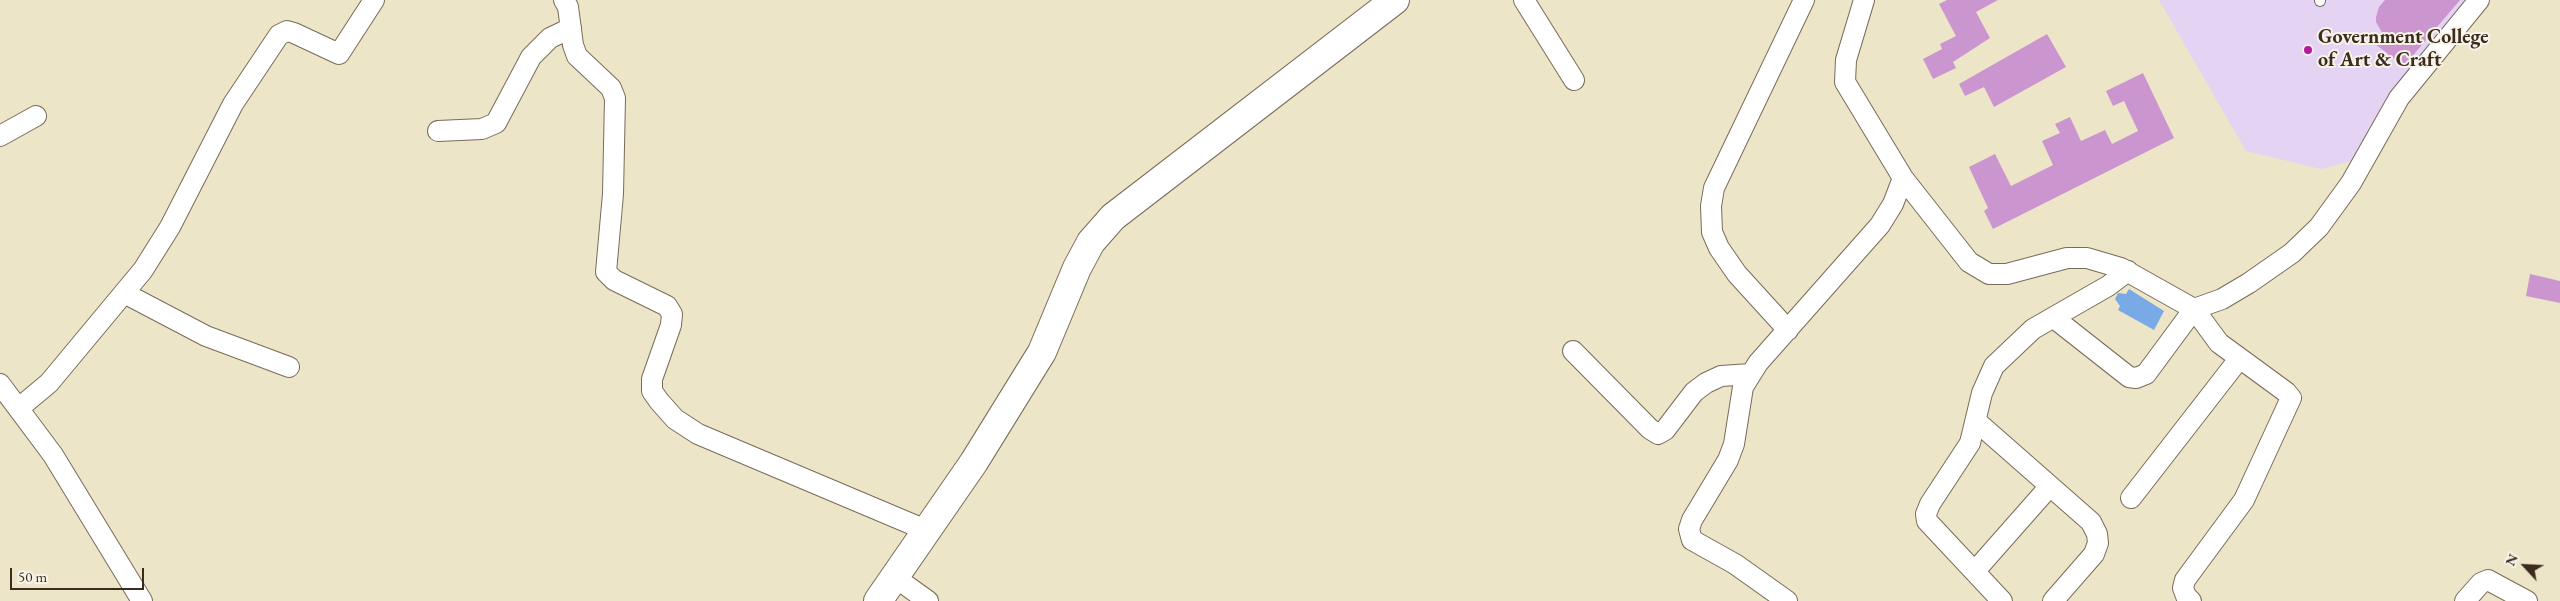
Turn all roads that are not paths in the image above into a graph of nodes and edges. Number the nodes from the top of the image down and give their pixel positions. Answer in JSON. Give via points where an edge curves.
{"nodes":[{"id":1,"x":374,"y":0,"type":"edge"},
{"id":2,"x":564,"y":0,"type":"edge"},
{"id":3,"x":1395,"y":0,"type":"edge"},
{"id":4,"x":1524,"y":0,"type":"edge"},
{"id":5,"x":1804,"y":0,"type":"edge"},
{"id":6,"x":1864,"y":0,"type":"edge"},
{"id":7,"x":2479,"y":0,"type":"edge"},
{"id":8,"x":571,"y":28,"type":"junction"},
{"id":9,"x":1574,"y":80,"type":"dead end"},
{"id":10,"x":36,"y":116,"type":"dead end"},
{"id":11,"x":438,"y":131,"type":"dead end"},
{"id":12,"x":0,"y":136,"type":"edge"},
{"id":13,"x":1903,"y":178,"type":"junction"},
{"id":14,"x":2128,"y":271,"type":"junction"},
{"id":15,"x":124,"y":293,"type":"junction"},
{"id":16,"x":2194,"y":309,"type":"junction"},
{"id":17,"x":2054,"y":318,"type":"junction"},
{"id":18,"x":1788,"y":330,"type":"junction"},
{"id":19,"x":1573,"y":351,"type":"dead end"},
{"id":20,"x":2239,"y":359,"type":"junction"},
{"id":21,"x":289,"y":367,"type":"dead end"},
{"id":22,"x":1751,"y":374,"type":"junction"},
{"id":23,"x":0,"y":384,"type":"edge"},
{"id":24,"x":19,"y":408,"type":"junction"},
{"id":25,"x":1976,"y":421,"type":"junction"},
{"id":26,"x":2050,"y":486,"type":"junction"},
{"id":27,"x":2131,"y":498,"type":"dead end"},
{"id":28,"x":928,"y":531,"type":"junction"},
{"id":29,"x":1976,"y":571,"type":"junction"},
{"id":30,"x":896,"y":578,"type":"junction"},
{"id":31,"x":142,"y":601,"type":"edge"},
{"id":32,"x":878,"y":601,"type":"edge"},
{"id":33,"x":928,"y":601,"type":"edge"},
{"id":34,"x":1787,"y":601,"type":"edge"},
{"id":35,"x":2002,"y":601,"type":"edge"},
{"id":36,"x":2053,"y":601,"type":"edge"},
{"id":37,"x":2191,"y":601,"type":"edge"},
{"id":38,"x":2465,"y":601,"type":"edge"},
{"id":39,"x":2527,"y":601,"type":"edge"}],
"edges":[{"from":1,"to":15,"type":"street","via":[[339,54],[294,33],[287,31],[279,35],[223,122],[170,227]]},
{"from":2,"to":8,"type":"street"},
{"from":3,"to":28,"type":"street","via":[[1113,218],[1096,236],[1076,268],[1042,352]]},
{"from":4,"to":9,"type":"street"},
{"from":5,"to":18,"type":"street","via":[[1714,188],[1711,206],[1712,232],[1719,248],[1737,274]]},
{"from":6,"to":13,"type":"street","via":[[1846,60],[1845,82]]},
{"from":7,"to":16,"type":"street","via":[[2399,98],[2352,183],[2319,227],[2292,253],[2249,283]]},
{"from":8,"to":11,"type":"street","via":[[550,38],[531,57],[496,122],[482,129]]},
{"from":8,"to":28,"type":"street","via":[[577,56],[611,88],[615,98],[613,194],[606,272],[614,280],[667,306],[672,314],[652,379],[652,391],[659,401],[675,419],[698,434]]},
{"from":10,"to":12,"type":"street"},
{"from":13,"to":14,"type":"street","via":[[1969,262],[1989,274],[2007,274],[2068,258],[2088,258]]},
{"from":13,"to":18,"type":"street","via":[[1880,225]]},
{"from":14,"to":16,"type":"street"},
{"from":14,"to":17,"type":"street"},
{"from":15,"to":21,"type":"street","via":[[206,336]]},
{"from":15,"to":24,"type":"street","via":[[49,383]]},
{"from":16,"to":17,"type":"street","via":[[2146,374],[2136,378],[2129,377]]},
{"from":16,"to":20,"type":"street","via":[[2219,343]]},
{"from":17,"to":25,"type":"street","via":[[2033,329],[1994,366],[1982,393]]},
{"from":18,"to":22,"type":"street"},
{"from":19,"to":22,"type":"street","via":[[1658,434],[1665,430],[1694,392],[1706,383],[1721,376]]},
{"from":20,"to":27,"type":"street"},
{"from":20,"to":37,"type":"street","via":[[2291,398],[2244,500],[2185,580],[2183,588]]},
{"from":22,"to":34,"type":"street","via":[[1743,387],[1734,444],[1728,460],[1688,530],[1692,540],[1735,564]]},
{"from":23,"to":24,"type":"street"},
{"from":24,"to":31,"type":"street","via":[[58,462]]},
{"from":25,"to":26,"type":"street"},
{"from":25,"to":29,"type":"street","via":[[1970,443],[1926,514],[1927,521]]},
{"from":26,"to":29,"type":"street"},
{"from":26,"to":36,"type":"street","via":[[2091,522],[2098,544],[2094,554]]},
{"from":28,"to":30,"type":"street"},
{"from":29,"to":35,"type":"street"},
{"from":30,"to":32,"type":"street"},
{"from":30,"to":33,"type":"street"},
{"from":38,"to":39,"type":"street","via":[[2481,583],[2488,580]]}]}
